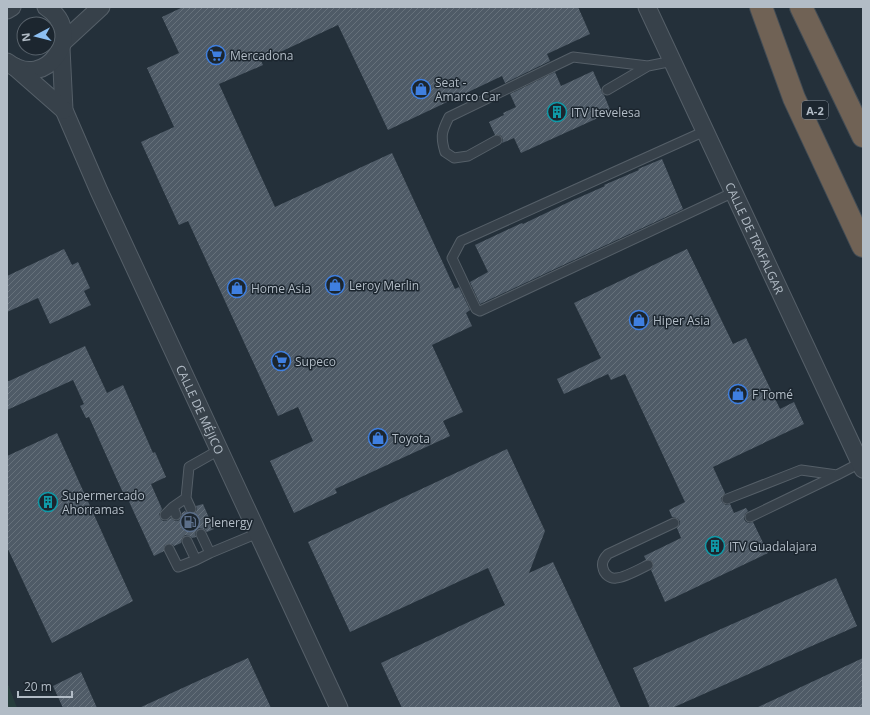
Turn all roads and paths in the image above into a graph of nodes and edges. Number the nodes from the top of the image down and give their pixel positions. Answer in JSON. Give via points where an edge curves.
{"nodes":[{"id":1,"x":12,"y":7,"type":"edge"},
{"id":2,"x":46,"y":7,"type":"edge"},
{"id":3,"x":101,"y":7,"type":"edge"},
{"id":4,"x":648,"y":7,"type":"edge"},
{"id":5,"x":761,"y":7,"type":"edge"},
{"id":6,"x":767,"y":7,"type":"edge"},
{"id":7,"x":801,"y":7,"type":"edge"},
{"id":8,"x":7,"y":10,"type":"edge"},
{"id":9,"x":62,"y":46,"type":"junction"},
{"id":10,"x":673,"y":61,"type":"junction"},
{"id":11,"x":10,"y":64,"type":"edge"},
{"id":12,"x":648,"y":66,"type":"junction"},
{"id":13,"x":607,"y":90,"type":"dead end"},
{"id":14,"x":64,"y":110,"type":"junction"},
{"id":15,"x":705,"y":131,"type":"junction"},
{"id":16,"x":863,"y":136,"type":"edge"},
{"id":17,"x":497,"y":140,"type":"dead end"},
{"id":18,"x":734,"y":192,"type":"junction"},
{"id":19,"x":863,"y":212,"type":"edge"},
{"id":20,"x":863,"y":246,"type":"edge"},
{"id":21,"x":220,"y":450,"type":"junction"},
{"id":22,"x":862,"y":466,"type":"edge"},
{"id":23,"x":837,"y":474,"type":"junction"},
{"id":24,"x":186,"y":498,"type":"junction"},
{"id":25,"x":727,"y":499,"type":"dead end"},
{"id":26,"x":190,"y":509,"type":"dead end"},
{"id":27,"x":165,"y":515,"type":"dead end"},
{"id":28,"x":750,"y":517,"type":"dead end"},
{"id":29,"x":674,"y":522,"type":"dead end"},
{"id":30,"x":258,"y":533,"type":"junction"},
{"id":31,"x":201,"y":534,"type":"dead end"},
{"id":32,"x":187,"y":541,"type":"dead end"},
{"id":33,"x":169,"y":549,"type":"dead end"},
{"id":34,"x":210,"y":553,"type":"junction"},
{"id":35,"x":196,"y":560,"type":"junction"},
{"id":36,"x":648,"y":566,"type":"dead end"},
{"id":37,"x":339,"y":708,"type":"edge"}],
"edges":[{"from":1,"to":8,"type":"street"},
{"from":2,"to":9,"type":"street","name":"CALLE DE MÉJICO","via":[[62,26]]},
{"from":3,"to":9,"type":"street"},
{"from":4,"to":10,"type":"street","name":"CALLE DE TRAFALGAR"},
{"from":5,"to":20,"type":"highway","via":[[794,98]]},
{"from":6,"to":19,"type":"highway","number":"A-2"},
{"from":7,"to":16,"type":"highway","number":"A-2"},
{"from":9,"to":11,"type":"street","via":[[56,58],[36,70],[25,70]]},
{"from":9,"to":14,"type":"street","name":"CALLE DE MÉJICO"},
{"from":10,"to":12,"type":"lane"},
{"from":10,"to":15,"type":"street","name":"CALLE DE TRAFALGAR"},
{"from":11,"to":14,"type":"street","name":"CALLE DE MÉJICO"},
{"from":12,"to":13,"type":"lane"},
{"from":12,"to":17,"type":"lane","via":[[573,58],[449,117],[443,129],[444,152],[454,158],[468,156]]},
{"from":14,"to":21,"type":"street","name":"CALLE DE MÉJICO"},
{"from":15,"to":18,"type":"street","name":"CALLE DE TRAFALGAR"},
{"from":15,"to":18,"type":"lane","via":[[461,241],[452,258],[476,309],[480,311]]},
{"from":18,"to":22,"type":"street","name":"CALLE DE TRAFALGAR"},
{"from":21,"to":24,"type":"lane","via":[[189,467]]},
{"from":21,"to":30,"type":"street","name":"CALLE DE MÉJICO"},
{"from":22,"to":23,"type":"lane"},
{"from":23,"to":25,"type":"lane","via":[[801,470]]},
{"from":23,"to":28,"type":"lane"},
{"from":24,"to":26,"type":"lane"},
{"from":24,"to":27,"type":"lane","via":[[174,511]]},
{"from":29,"to":36,"type":"lane","via":[[608,554],[602,564],[606,574],[611,578]]},
{"from":30,"to":34,"type":"lane"},
{"from":30,"to":37,"type":"street","name":"CALLE DE MÉJICO"},
{"from":31,"to":34,"type":"lane"},
{"from":32,"to":35,"type":"lane"},
{"from":33,"to":35,"type":"lane","via":[[178,567]]},
{"from":34,"to":35,"type":"lane"}]}
